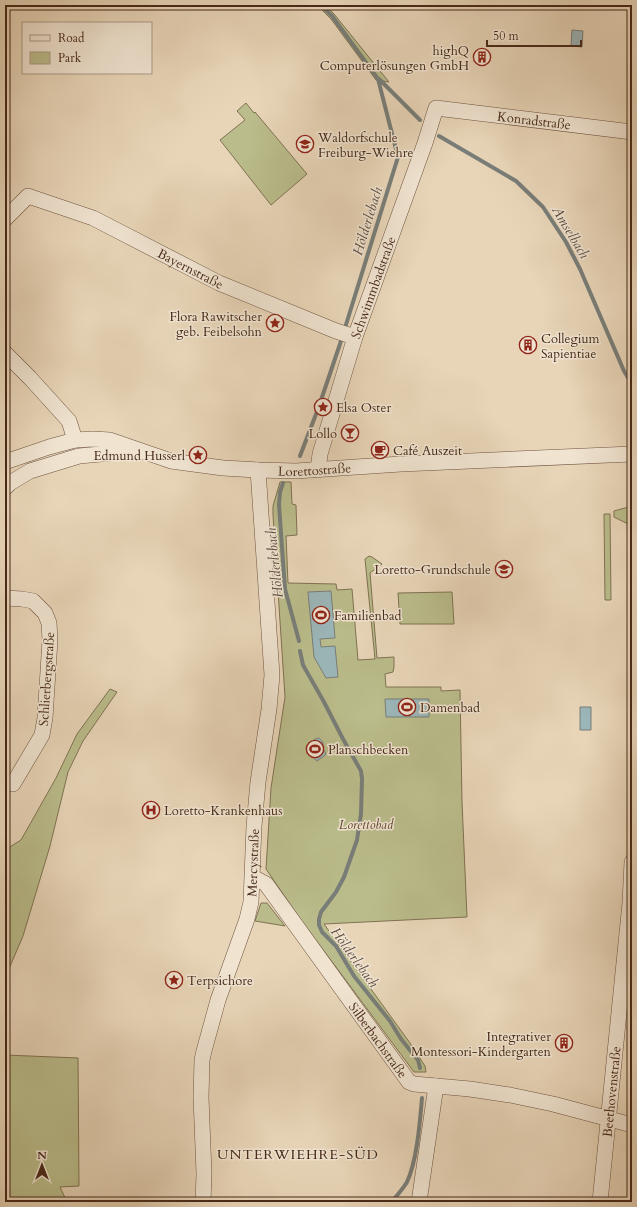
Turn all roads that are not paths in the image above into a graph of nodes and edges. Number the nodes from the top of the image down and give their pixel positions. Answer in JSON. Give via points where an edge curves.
{"nodes":[{"id":1,"x":436,"y":108,"type":"joint"},
{"id":2,"x":632,"y":132,"type":"edge"},
{"id":3,"x":5,"y":219,"type":"edge"},
{"id":4,"x":346,"y":334,"type":"junction"},
{"id":5,"x":5,"y":353,"type":"edge"},
{"id":6,"x":75,"y":440,"type":"junction"},
{"id":7,"x":125,"y":446,"type":"junction"},
{"id":8,"x":632,"y":454,"type":"edge"},
{"id":9,"x":5,"y":462,"type":"edge"},
{"id":10,"x":258,"y":470,"type":"junction"},
{"id":11,"x":318,"y":470,"type":"junction"},
{"id":12,"x":5,"y":488,"type":"edge"},
{"id":13,"x":5,"y":598,"type":"edge"},
{"id":14,"x":13,"y":784,"type":"dead end"},
{"id":15,"x":632,"y":862,"type":"edge"},
{"id":16,"x":252,"y":877,"type":"junction"},
{"id":17,"x":426,"y":1085,"type":"junction"},
{"id":18,"x":608,"y":1118,"type":"junction"},
{"id":19,"x":632,"y":1125,"type":"edge"},
{"id":20,"x":203,"y":1202,"type":"edge"},
{"id":21,"x":419,"y":1202,"type":"edge"},
{"id":22,"x":600,"y":1202,"type":"edge"}],
"edges":[{"from":1,"to":2,"type":"street","name":"Konradstraße"},
{"from":1,"to":4,"type":"street","name":"Schwimmbadstraße","via":[[425,143]]},
{"from":3,"to":4,"type":"street","name":"Bayernstraße","via":[[28,196],[93,218],[219,282]]},
{"from":4,"to":11,"type":"street","name":"Schwimmbadstraße"},
{"from":5,"to":6,"type":"street","via":[[69,421]]},
{"from":6,"to":7,"type":"street","name":"Lorettostraße","via":[[110,440]]},
{"from":6,"to":9,"type":"street","name":"Lorettostraße"},
{"from":7,"to":10,"type":"street","name":"Lorettostraße","via":[[171,461]]},
{"from":7,"to":12,"type":"street","via":[[112,453],[79,456],[30,471]]},
{"from":8,"to":11,"type":"street","name":"Lorettostraße"},
{"from":10,"to":11,"type":"street","name":"Lorettostraße"},
{"from":10,"to":16,"type":"street","name":"Mercystraße","via":[[272,675],[258,782]]},
{"from":13,"to":14,"type":"street","name":"Schlierbergstraße","via":[[33,601],[45,613],[49,623],[50,640],[42,735]]},
{"from":15,"to":18,"type":"street","name":"Beethovenstraße"},
{"from":16,"to":17,"type":"street","name":"Silberbachstraße","via":[[266,884],[405,1078]]},
{"from":16,"to":20,"type":"street","name":"Mercystraße","via":[[247,919],[218,1000],[204,1051],[201,1079]]},
{"from":17,"to":18,"type":"street","via":[[510,1095]]},
{"from":17,"to":21,"type":"street"},
{"from":18,"to":19,"type":"street"},
{"from":18,"to":22,"type":"street","name":"Beethovenstraße"}]}
